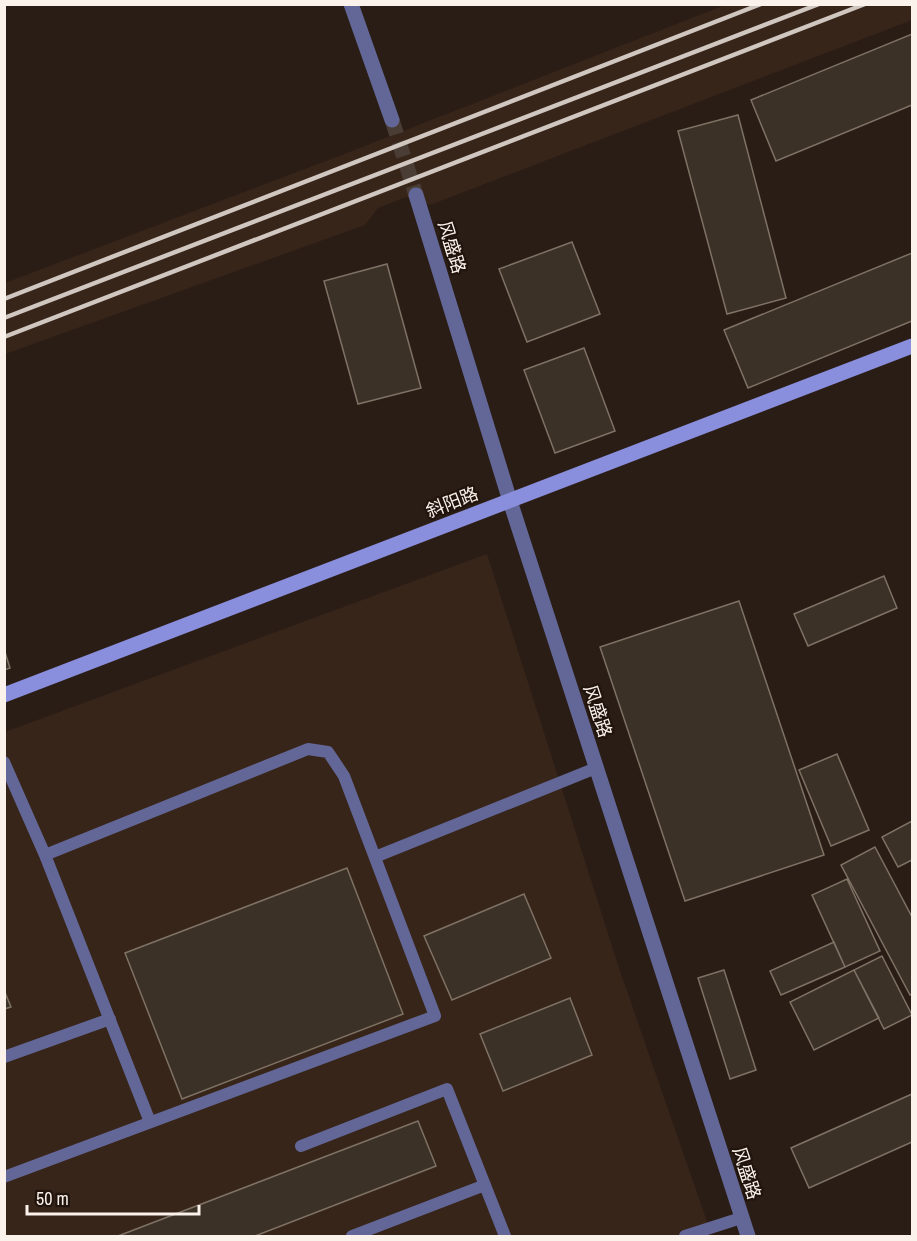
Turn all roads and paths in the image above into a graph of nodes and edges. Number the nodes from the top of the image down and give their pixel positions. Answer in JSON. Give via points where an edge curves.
{"nodes":[{"id":1,"x":351,"y":4,"type":"edge"},
{"id":2,"x":392,"y":120,"type":"tunnel mouth"},
{"id":3,"x":416,"y":195,"type":"tunnel mouth"},
{"id":4,"x":912,"y":346,"type":"edge"},
{"id":5,"x":510,"y":501,"type":"junction"},
{"id":6,"x":4,"y":695,"type":"edge"},
{"id":7,"x":4,"y":762,"type":"edge"},
{"id":8,"x":596,"y":768,"type":"junction"},
{"id":9,"x":45,"y":855,"type":"junction"},
{"id":10,"x":375,"y":857,"type":"junction"},
{"id":11,"x":110,"y":1020,"type":"junction"},
{"id":12,"x":4,"y":1058,"type":"edge"},
{"id":13,"x":150,"y":1122,"type":"junction"},
{"id":14,"x":301,"y":1146,"type":"dead end"},
{"id":15,"x":4,"y":1177,"type":"edge"},
{"id":16,"x":484,"y":1185,"type":"junction"},
{"id":17,"x":741,"y":1218,"type":"junction"},
{"id":18,"x":352,"y":1236,"type":"edge"},
{"id":19,"x":505,"y":1236,"type":"edge"},
{"id":20,"x":685,"y":1236,"type":"edge"},
{"id":21,"x":748,"y":1236,"type":"edge"}],
"edges":[{"from":1,"to":2,"type":"street"},
{"from":3,"to":5,"type":"street","name":"风盛路"},
{"from":4,"to":5,"type":"street","name":"斜阳路"},
{"from":5,"to":6,"type":"street","name":"斜阳路"},
{"from":5,"to":8,"type":"street","name":"风盛路"},
{"from":7,"to":9,"type":"lane"},
{"from":8,"to":10,"type":"lane"},
{"from":8,"to":17,"type":"street","name":"风盛路"},
{"from":9,"to":10,"type":"lane","via":[[308,749],[328,752],[344,776]]},
{"from":9,"to":11,"type":"lane"},
{"from":10,"to":13,"type":"lane","via":[[435,1016]]},
{"from":11,"to":12,"type":"lane"},
{"from":11,"to":13,"type":"lane"},
{"from":13,"to":15,"type":"lane"},
{"from":14,"to":16,"type":"lane","via":[[447,1089]]},
{"from":16,"to":18,"type":"lane"},
{"from":16,"to":19,"type":"lane"},
{"from":17,"to":20,"type":"lane"},
{"from":17,"to":21,"type":"street","name":"风盛路"}]}
